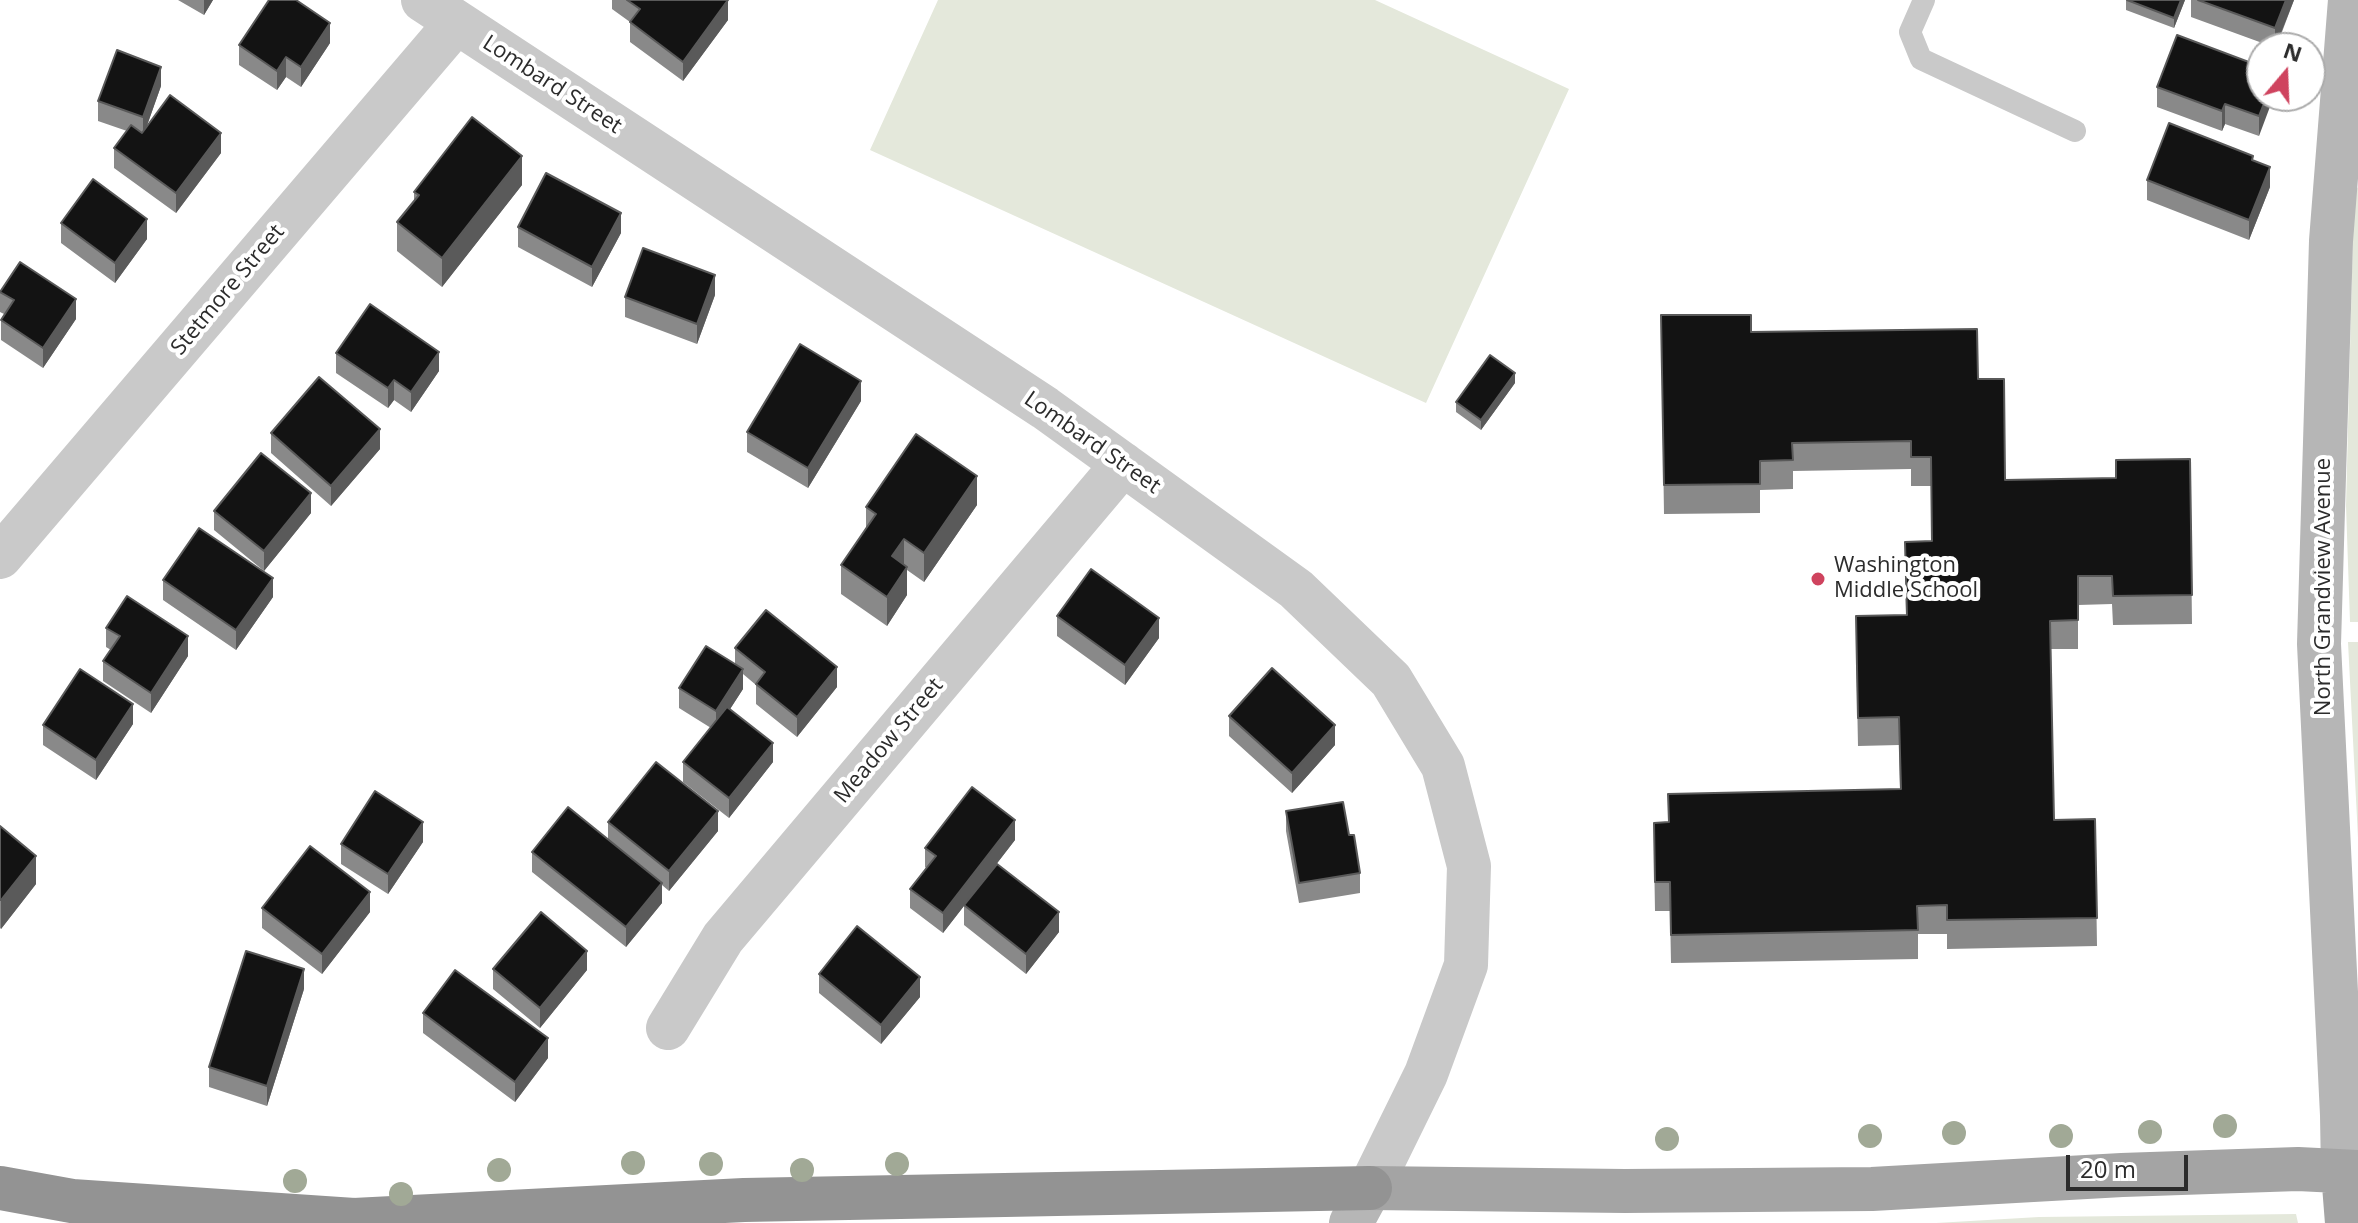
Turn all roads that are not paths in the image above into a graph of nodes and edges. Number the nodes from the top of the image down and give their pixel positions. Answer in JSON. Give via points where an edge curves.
{"nodes":[{"id":1,"x":1924,"y":0,"type":"edge"},
{"id":2,"x":2350,"y":0,"type":"edge"},
{"id":3,"x":440,"y":11,"type":"edge"},
{"id":4,"x":2075,"y":131,"type":"dead end"},
{"id":5,"x":1123,"y":464,"type":"junction"},
{"id":6,"x":0,"y":557,"type":"edge"},
{"id":7,"x":668,"y":1028,"type":"dead end"},
{"id":8,"x":2350,"y":1172,"type":"edge"},
{"id":9,"x":0,"y":1188,"type":"edge"},
{"id":10,"x":1361,"y":1206,"type":"edge"},
{"id":11,"x":2347,"y":1223,"type":"edge"}],
"edges":[{"from":1,"to":4,"type":"lane","via":[[1910,32],[1921,59]]},
{"from":2,"to":8,"type":"main road","name":"North Grandview Avenue","via":[[2331,241],[2319,644]]},
{"from":3,"to":5,"type":"street","name":"Lombard Street"},
{"from":3,"to":6,"type":"street","name":"Stetmore Street"},
{"from":5,"to":7,"type":"street","name":"Meadow Street","via":[[723,938]]},
{"from":5,"to":10,"type":"street","name":"Lombard Street","via":[[1296,589],[1391,680],[1443,766],[1469,866],[1466,965],[1426,1074]]},
{"from":8,"to":10,"type":"main road","via":[[2298,1169],[1872,1189],[1625,1191]]},
{"from":8,"to":11,"type":"main road","name":"North Grandview Avenue"},
{"from":9,"to":10,"type":"highway","via":[[72,1201],[354,1220],[744,1200]]}]}
